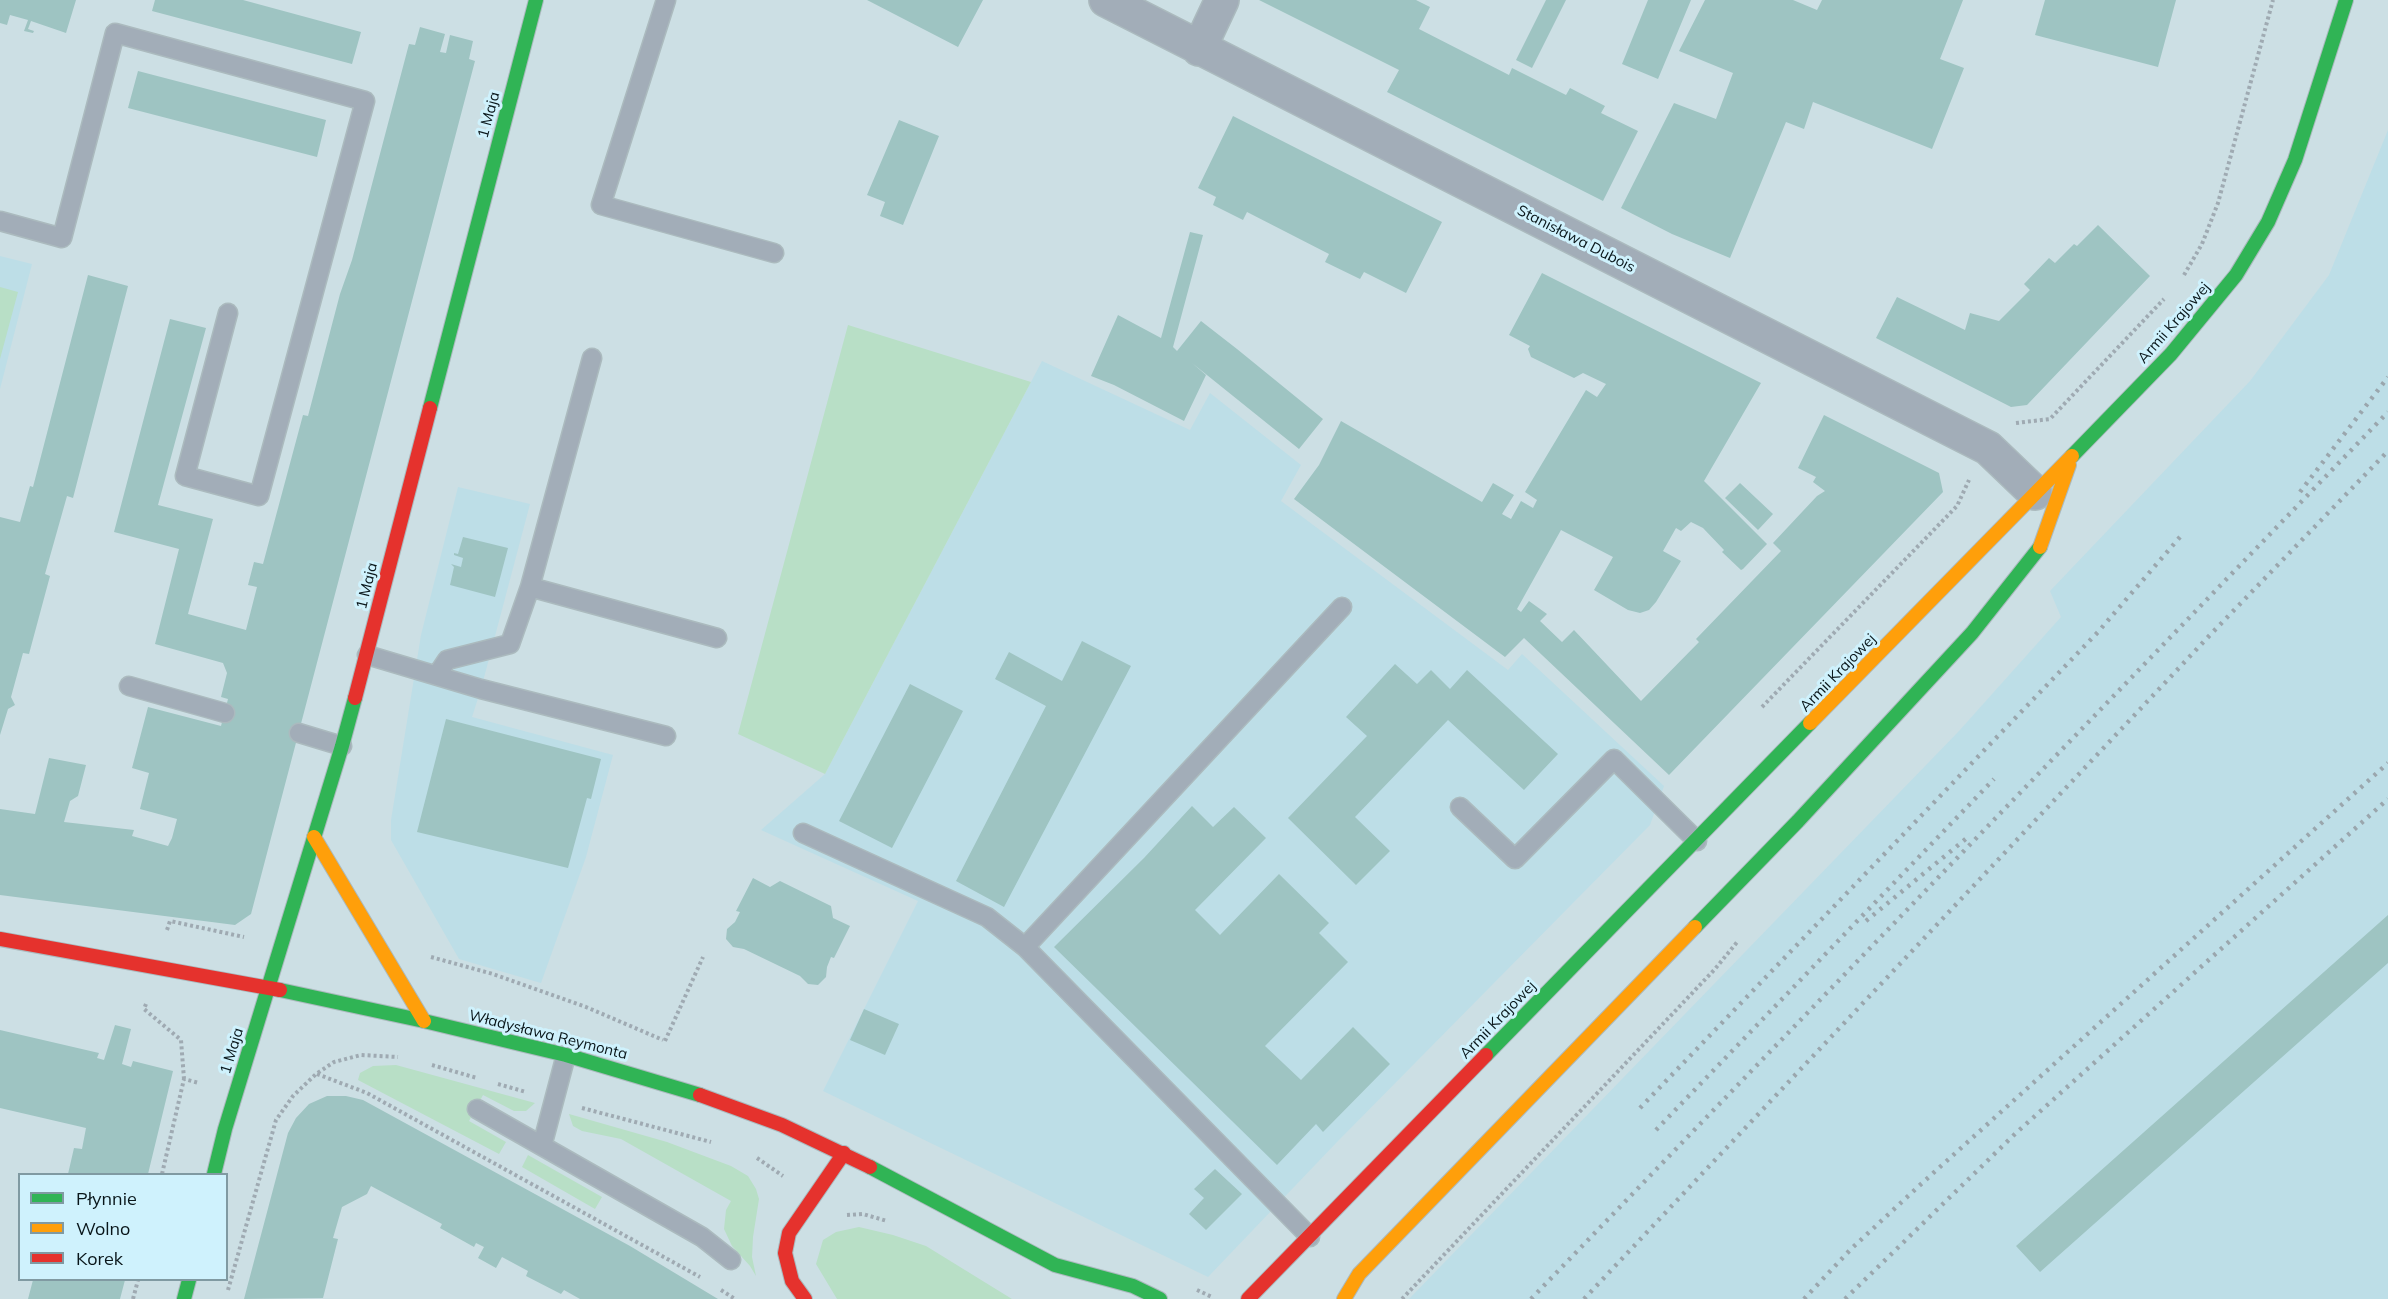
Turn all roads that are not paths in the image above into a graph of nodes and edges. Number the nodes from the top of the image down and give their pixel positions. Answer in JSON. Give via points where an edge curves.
{"nodes":[{"id":1,"x":536,"y":0,"type":"edge"},
{"id":2,"x":666,"y":0,"type":"edge"},
{"id":3,"x":1106,"y":0,"type":"edge"},
{"id":4,"x":1222,"y":0,"type":"edge"},
{"id":5,"x":2346,"y":0,"type":"edge"},
{"id":6,"x":1199,"y":48,"type":"junction"},
{"id":7,"x":0,"y":221,"type":"edge"},
{"id":8,"x":774,"y":253,"type":"dead end"},
{"id":9,"x":228,"y":313,"type":"dead end"},
{"id":10,"x":592,"y":358,"type":"dead end"},
{"id":11,"x":2073,"y":455,"type":"junction"},
{"id":12,"x":2035,"y":493,"type":"junction"},
{"id":13,"x":530,"y":587,"type":"junction"},
{"id":14,"x":1342,"y":607,"type":"dead end"},
{"id":15,"x":717,"y":638,"type":"dead end"},
{"id":16,"x":367,"y":655,"type":"junction"},
{"id":17,"x":437,"y":675,"type":"junction"},
{"id":18,"x":129,"y":686,"type":"dead end"},
{"id":19,"x":225,"y":713,"type":"dead end"},
{"id":20,"x":299,"y":734,"type":"dead end"},
{"id":21,"x":666,"y":736,"type":"dead end"},
{"id":22,"x":342,"y":746,"type":"junction"},
{"id":23,"x":1460,"y":807,"type":"dead end"},
{"id":24,"x":803,"y":833,"type":"dead end"},
{"id":25,"x":314,"y":837,"type":"junction"},
{"id":26,"x":1697,"y":841,"type":"junction"},
{"id":27,"x":0,"y":939,"type":"edge"},
{"id":28,"x":1025,"y":947,"type":"junction"},
{"id":29,"x":268,"y":988,"type":"junction"},
{"id":30,"x":424,"y":1021,"type":"junction"},
{"id":31,"x":566,"y":1055,"type":"junction"},
{"id":32,"x":477,"y":1109,"type":"dead end"},
{"id":33,"x":542,"y":1146,"type":"junction"},
{"id":34,"x":844,"y":1153,"type":"junction"},
{"id":35,"x":214,"y":1173,"type":"edge"},
{"id":36,"x":1310,"y":1237,"type":"junction"},
{"id":37,"x":731,"y":1260,"type":"dead end"},
{"id":38,"x":1055,"y":1265,"type":"junction"},
{"id":39,"x":189,"y":1281,"type":"edge"},
{"id":40,"x":1079,"y":1285,"type":"dead end"},
{"id":41,"x":184,"y":1299,"type":"edge"},
{"id":42,"x":805,"y":1299,"type":"edge"},
{"id":43,"x":1160,"y":1299,"type":"edge"},
{"id":44,"x":1248,"y":1299,"type":"edge"},
{"id":45,"x":1344,"y":1299,"type":"edge"}],
"edges":[{"from":1,"to":16,"type":"street","name":"1 Maja"},
{"from":2,"to":8,"type":"lane","via":[[601,205]]},
{"from":3,"to":6,"type":"street","name":"Stanisława Dubois"},
{"from":4,"to":6,"type":"street"},
{"from":5,"to":11,"type":"street","name":"Armii Krajowej","via":[[2295,160],[2268,222],[2236,275],[2171,354]]},
{"from":6,"to":12,"type":"street","name":"Stanisława Dubois","via":[[1988,448]]},
{"from":7,"to":9,"type":"lane","via":[[62,238],[115,33],[365,101],[260,496],[185,476]]},
{"from":10,"to":13,"type":"lane"},
{"from":11,"to":12,"type":"street","name":"Armii Krajowej"},
{"from":11,"to":45,"type":"street","via":[[2038,552],[1972,633],[1798,821],[1359,1274]]},
{"from":12,"to":26,"type":"street","name":"Armii Krajowej"},
{"from":13,"to":15,"type":"lane"},
{"from":13,"to":17,"type":"lane","via":[[510,644],[447,660]]},
{"from":14,"to":28,"type":"lane"},
{"from":16,"to":17,"type":"lane"},
{"from":16,"to":22,"type":"street","name":"1 Maja"},
{"from":17,"to":21,"type":"lane"},
{"from":18,"to":19,"type":"lane"},
{"from":20,"to":22,"type":"lane"},
{"from":22,"to":25,"type":"street","name":"1 Maja"},
{"from":23,"to":26,"type":"lane","via":[[1515,859],[1614,759]]},
{"from":24,"to":28,"type":"lane","via":[[987,917]]},
{"from":25,"to":29,"type":"street","name":"1 Maja"},
{"from":25,"to":30,"type":"street"},
{"from":26,"to":36,"type":"street","name":"Armii Krajowej"},
{"from":27,"to":29,"type":"street","name":"Władysława Reymonta"},
{"from":28,"to":36,"type":"lane"},
{"from":29,"to":30,"type":"street","name":"Władysława Reymonta"},
{"from":29,"to":35,"type":"street","name":"1 Maja"},
{"from":30,"to":31,"type":"street","name":"Władysława Reymonta"},
{"from":31,"to":33,"type":"lane"},
{"from":31,"to":34,"type":"street","name":"Władysława Reymonta","via":[[683,1088]]},
{"from":32,"to":33,"type":"lane"},
{"from":33,"to":37,"type":"lane","via":[[702,1237]]},
{"from":34,"to":38,"type":"street","name":"Władysława Reymonta"},
{"from":34,"to":42,"type":"street","via":[[789,1233],[785,1253],[792,1281]]},
{"from":36,"to":44,"type":"street","name":"Armii Krajowej"},
{"from":38,"to":40,"type":"street","name":"Władysława Reymonta"},
{"from":38,"to":43,"type":"street","name":"Władysława Reymonta","via":[[1133,1286]]},
{"from":39,"to":41,"type":"street"}]}
